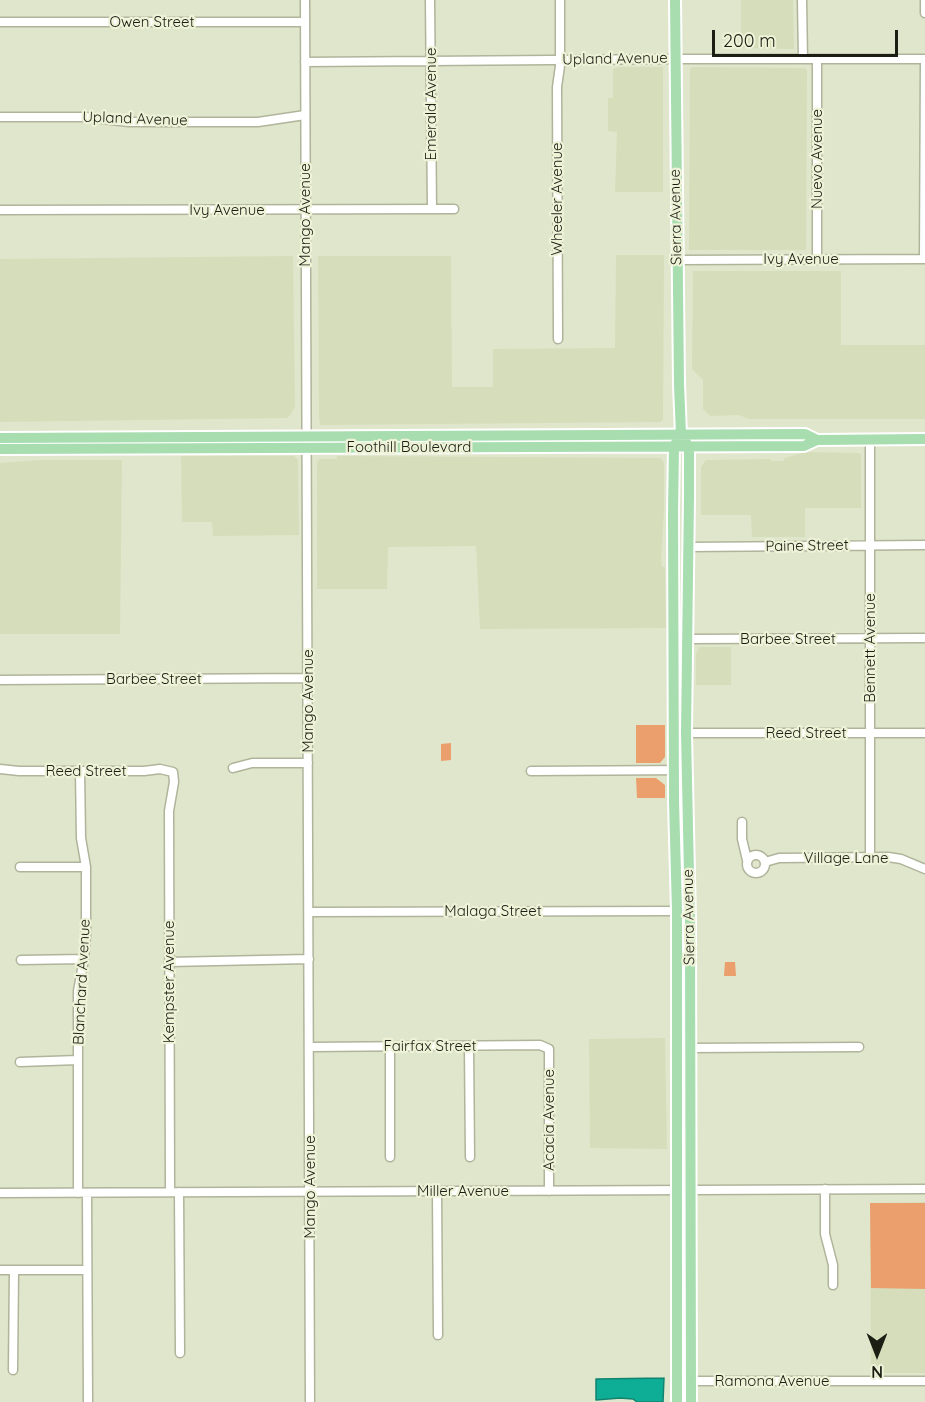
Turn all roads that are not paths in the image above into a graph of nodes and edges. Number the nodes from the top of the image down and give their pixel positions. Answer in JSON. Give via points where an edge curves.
{"nodes":[{"id":1,"x":304,"y":0,"type":"edge"},
{"id":2,"x":430,"y":0,"type":"edge"},
{"id":3,"x":560,"y":0,"type":"edge"},
{"id":4,"x":675,"y":0,"type":"edge"},
{"id":5,"x":802,"y":0,"type":"edge"},
{"id":6,"x":925,"y":0,"type":"edge"},
{"id":7,"x":925,"y":13,"type":"edge"},
{"id":8,"x":0,"y":22,"type":"edge"},
{"id":9,"x":305,"y":22,"type":"junction"},
{"id":10,"x":674,"y":58,"type":"junction"},
{"id":11,"x":803,"y":59,"type":"junction"},
{"id":12,"x":817,"y":59,"type":"junction"},
{"id":13,"x":925,"y":59,"type":"edge"},
{"id":14,"x":431,"y":60,"type":"junction"},
{"id":15,"x":560,"y":60,"type":"junction"},
{"id":16,"x":305,"y":62,"type":"junction"},
{"id":17,"x":305,"y":115,"type":"junction"},
{"id":18,"x":0,"y":117,"type":"edge"},
{"id":19,"x":432,"y":209,"type":"junction"},
{"id":20,"x":454,"y":209,"type":"dead end"},
{"id":21,"x":0,"y":210,"type":"edge"},
{"id":22,"x":305,"y":210,"type":"junction"},
{"id":23,"x":925,"y":259,"type":"edge"},
{"id":24,"x":677,"y":260,"type":"junction"},
{"id":25,"x":817,"y":260,"type":"junction"},
{"id":26,"x":558,"y":339,"type":"dead end"},
{"id":27,"x":681,"y":435,"type":"junction"},
{"id":28,"x":0,"y":438,"type":"edge"},
{"id":29,"x":870,"y":439,"type":"junction"},
{"id":30,"x":925,"y":439,"type":"edge"},
{"id":31,"x":817,"y":440,"type":"junction"},
{"id":32,"x":306,"y":442,"type":"junction"},
{"id":33,"x":140,"y":443,"type":"junction"},
{"id":34,"x":674,"y":446,"type":"junction"},
{"id":35,"x":688,"y":447,"type":"junction"},
{"id":36,"x":0,"y":449,"type":"edge"},
{"id":37,"x":925,"y":545,"type":"edge"},
{"id":38,"x":870,"y":546,"type":"junction"},
{"id":39,"x":689,"y":547,"type":"junction"},
{"id":40,"x":870,"y":638,"type":"junction"},
{"id":41,"x":925,"y":638,"type":"edge"},
{"id":42,"x":687,"y":639,"type":"junction"},
{"id":43,"x":307,"y":678,"type":"junction"},
{"id":44,"x":0,"y":680,"type":"edge"},
{"id":45,"x":686,"y":733,"type":"junction"},
{"id":46,"x":870,"y":733,"type":"junction"},
{"id":47,"x":925,"y":733,"type":"edge"},
{"id":48,"x":308,"y":763,"type":"junction"},
{"id":49,"x":233,"y":768,"type":"dead end"},
{"id":50,"x":0,"y":769,"type":"edge"},
{"id":51,"x":674,"y":770,"type":"junction"},
{"id":52,"x":687,"y":770,"type":"junction"},
{"id":53,"x":80,"y":771,"type":"junction"},
{"id":54,"x":531,"y":771,"type":"dead end"},
{"id":55,"x":173,"y":772,"type":"joint"},
{"id":56,"x":742,"y":822,"type":"dead end"},
{"id":57,"x":870,"y":857,"type":"junction"},
{"id":58,"x":747,"y":860,"type":"junction"},
{"id":59,"x":765,"y":862,"type":"junction"},
{"id":60,"x":20,"y":867,"type":"dead end"},
{"id":61,"x":86,"y":867,"type":"junction"},
{"id":62,"x":925,"y":869,"type":"edge"},
{"id":63,"x":677,"y":911,"type":"junction"},
{"id":64,"x":309,"y":912,"type":"junction"},
{"id":65,"x":309,"y":959,"type":"junction"},
{"id":66,"x":21,"y":960,"type":"dead end"},
{"id":67,"x":84,"y":960,"type":"junction"},
{"id":68,"x":169,"y":962,"type":"junction"},
{"id":69,"x":390,"y":1046,"type":"junction"},
{"id":70,"x":469,"y":1046,"type":"junction"},
{"id":71,"x":310,"y":1047,"type":"junction"},
{"id":72,"x":859,"y":1047,"type":"dead end"},
{"id":73,"x":689,"y":1048,"type":"junction"},
{"id":74,"x":549,"y":1049,"type":"joint"},
{"id":75,"x":78,"y":1060,"type":"junction"},
{"id":76,"x":20,"y":1062,"type":"dead end"},
{"id":77,"x":390,"y":1157,"type":"dead end"},
{"id":78,"x":470,"y":1157,"type":"dead end"},
{"id":79,"x":825,"y":1189,"type":"junction"},
{"id":80,"x":925,"y":1189,"type":"edge"},
{"id":81,"x":437,"y":1191,"type":"junction"},
{"id":82,"x":549,"y":1191,"type":"junction"},
{"id":83,"x":676,"y":1191,"type":"junction"},
{"id":84,"x":690,"y":1191,"type":"junction"},
{"id":85,"x":174,"y":1192,"type":"junction"},
{"id":86,"x":310,"y":1192,"type":"junction"},
{"id":87,"x":0,"y":1193,"type":"edge"},
{"id":88,"x":82,"y":1193,"type":"junction"},
{"id":89,"x":0,"y":1270,"type":"edge"},
{"id":90,"x":14,"y":1270,"type":"junction"},
{"id":91,"x":87,"y":1270,"type":"junction"},
{"id":92,"x":833,"y":1285,"type":"dead end"},
{"id":93,"x":438,"y":1335,"type":"dead end"},
{"id":94,"x":180,"y":1353,"type":"dead end"},
{"id":95,"x":13,"y":1370,"type":"dead end"},
{"id":96,"x":925,"y":1380,"type":"edge"},
{"id":97,"x":691,"y":1381,"type":"junction"},
{"id":98,"x":88,"y":1402,"type":"edge"},
{"id":99,"x":310,"y":1402,"type":"edge"},
{"id":100,"x":677,"y":1402,"type":"edge"},
{"id":101,"x":691,"y":1402,"type":"edge"}],
"edges":[{"from":1,"to":9,"type":"street","name":"Mango Avenue"},
{"from":2,"to":14,"type":"street","name":"Emerald Avenue"},
{"from":3,"to":15,"type":"street","name":"Wheeler Avenue"},
{"from":4,"to":10,"type":"main road","name":"Sierra Avenue"},
{"from":5,"to":11,"type":"street"},
{"from":6,"to":7,"type":"street"},
{"from":8,"to":9,"type":"street","name":"Owen Street"},
{"from":9,"to":16,"type":"street","name":"Mango Avenue"},
{"from":10,"to":11,"type":"street","name":"Upland Avenue"},
{"from":10,"to":15,"type":"street","name":"Upland Avenue"},
{"from":10,"to":24,"type":"main road","name":"Sierra Avenue"},
{"from":11,"to":12,"type":"street","name":"Upland Avenue"},
{"from":12,"to":13,"type":"street","name":"Upland Avenue"},
{"from":12,"to":25,"type":"street","name":"Nuevo Avenue"},
{"from":13,"to":23,"type":"street"},
{"from":14,"to":15,"type":"street","name":"Upland Avenue"},
{"from":14,"to":16,"type":"street","name":"Upland Avenue"},
{"from":14,"to":19,"type":"street","name":"Emerald Avenue"},
{"from":15,"to":26,"type":"street","name":"Wheeler Avenue"},
{"from":16,"to":17,"type":"street","name":"Mango Avenue"},
{"from":17,"to":18,"type":"street","name":"Upland Avenue","via":[[258,122]]},
{"from":17,"to":22,"type":"street","name":"Mango Avenue"},
{"from":19,"to":20,"type":"street","name":"Ivy Avenue"},
{"from":19,"to":22,"type":"street","name":"Ivy Avenue"},
{"from":21,"to":22,"type":"street","name":"Ivy Avenue"},
{"from":22,"to":32,"type":"street","name":"Mango Avenue"},
{"from":23,"to":25,"type":"street","name":"Ivy Avenue"},
{"from":24,"to":25,"type":"street","name":"Ivy Avenue"},
{"from":24,"to":27,"type":"main road","name":"Sierra Avenue"},
{"from":27,"to":31,"type":"main road","name":"Foothill Boulevard","via":[[805,434]]},
{"from":27,"to":32,"type":"main road","name":"Foothill Boulevard"},
{"from":27,"to":34,"type":"main road"},
{"from":27,"to":35,"type":"main road","name":"Sierra Avenue"},
{"from":28,"to":33,"type":"main road","name":"Foothill Boulevard"},
{"from":29,"to":30,"type":"main road","name":"Foothill Boulevard"},
{"from":29,"to":31,"type":"main road","name":"Foothill Boulevard"},
{"from":29,"to":38,"type":"street","name":"Bennett Avenue"},
{"from":31,"to":35,"type":"main road","name":"Foothill Boulevard","via":[[804,446]]},
{"from":32,"to":33,"type":"main road","name":"Foothill Boulevard"},
{"from":32,"to":33,"type":"main road","name":"Foothill Boulevard","via":[[176,437]]},
{"from":32,"to":34,"type":"main road","name":"Foothill Boulevard"},
{"from":32,"to":43,"type":"street","name":"Mango Avenue"},
{"from":33,"to":36,"type":"main road","name":"Foothill Boulevard"},
{"from":34,"to":35,"type":"main road","name":"Foothill Boulevard"},
{"from":34,"to":51,"type":"main road","name":"Sierra Avenue"},
{"from":35,"to":39,"type":"main road","name":"Sierra Avenue"},
{"from":37,"to":38,"type":"street","name":"Paine Street"},
{"from":38,"to":39,"type":"street","name":"Paine Street"},
{"from":38,"to":40,"type":"street","name":"Bennett Avenue"},
{"from":39,"to":42,"type":"main road","name":"Sierra Avenue"},
{"from":40,"to":41,"type":"street","name":"Barbee Street"},
{"from":40,"to":42,"type":"street","name":"Barbee Street"},
{"from":40,"to":46,"type":"street","name":"Bennett Avenue"},
{"from":42,"to":45,"type":"main road","name":"Sierra Avenue"},
{"from":43,"to":44,"type":"street","name":"Barbee Street"},
{"from":43,"to":48,"type":"street","name":"Mango Avenue"},
{"from":45,"to":46,"type":"street","name":"Reed Street"},
{"from":45,"to":52,"type":"main road","name":"Sierra Avenue"},
{"from":46,"to":47,"type":"street","name":"Reed Street"},
{"from":46,"to":57,"type":"street","name":"Bennett Avenue"},
{"from":48,"to":49,"type":"street","via":[[252,763]]},
{"from":48,"to":64,"type":"street","name":"Mango Avenue"},
{"from":50,"to":53,"type":"street","name":"Reed Street"},
{"from":51,"to":52,"type":"street"},
{"from":51,"to":54,"type":"street"},
{"from":51,"to":63,"type":"main road","name":"Sierra Avenue"},
{"from":52,"to":73,"type":"main road","name":"Sierra Avenue"},
{"from":53,"to":55,"type":"street","name":"Reed Street"},
{"from":53,"to":61,"type":"street","name":"Blanchard Avenue","via":[[81,838]]},
{"from":55,"to":68,"type":"street","name":"Kempster Avenue","via":[[169,812]]},
{"from":56,"to":58,"type":"street"},
{"from":57,"to":59,"type":"street","name":"Village Lane","via":[[780,858]]},
{"from":57,"to":62,"type":"street","name":"Village Lane","via":[[901,859]]},
{"from":58,"to":59,"type":"street","via":[[756,855]]},
{"from":58,"to":59,"type":"street","via":[[748,869],[755,873],[763,870]]},
{"from":60,"to":61,"type":"street"},
{"from":61,"to":67,"type":"street","name":"Blanchard Avenue"},
{"from":63,"to":64,"type":"street","name":"Malaga Street"},
{"from":63,"to":83,"type":"main road","name":"Sierra Avenue"},
{"from":64,"to":65,"type":"street","name":"Mango Avenue"},
{"from":65,"to":68,"type":"street"},
{"from":65,"to":71,"type":"street","name":"Mango Avenue"},
{"from":66,"to":67,"type":"street"},
{"from":67,"to":75,"type":"street","name":"Blanchard Avenue","via":[[78,991]]},
{"from":68,"to":85,"type":"street","name":"Kempster Avenue"},
{"from":69,"to":70,"type":"street","name":"Fairfax Street"},
{"from":69,"to":71,"type":"street","name":"Fairfax Street"},
{"from":69,"to":77,"type":"street"},
{"from":70,"to":74,"type":"street","name":"Fairfax Street","via":[[540,1045]]},
{"from":70,"to":78,"type":"street"},
{"from":71,"to":86,"type":"street","name":"Mango Avenue"},
{"from":72,"to":73,"type":"street"},
{"from":73,"to":84,"type":"main road","name":"Sierra Avenue"},
{"from":74,"to":82,"type":"street","name":"Acacia Avenue"},
{"from":75,"to":76,"type":"street"},
{"from":75,"to":88,"type":"street","name":"Blanchard Avenue"},
{"from":79,"to":80,"type":"street","name":"Miller Avenue"},
{"from":79,"to":84,"type":"street","name":"Miller Avenue"},
{"from":79,"to":92,"type":"street","via":[[825,1234],[833,1265]]},
{"from":81,"to":82,"type":"street","name":"Miller Avenue"},
{"from":81,"to":86,"type":"street","name":"Miller Avenue"},
{"from":81,"to":93,"type":"street"},
{"from":82,"to":83,"type":"street","name":"Miller Avenue"},
{"from":83,"to":84,"type":"street","name":"Miller Avenue"},
{"from":83,"to":100,"type":"main road","name":"Sierra Avenue"},
{"from":84,"to":97,"type":"main road","name":"Sierra Avenue"},
{"from":85,"to":86,"type":"street","name":"Miller Avenue"},
{"from":85,"to":88,"type":"street","name":"Miller Avenue"},
{"from":85,"to":94,"type":"street","name":"Kempster Avenue"},
{"from":86,"to":99,"type":"street","name":"Mango Avenue"},
{"from":87,"to":88,"type":"street","name":"Miller Avenue"},
{"from":88,"to":91,"type":"street","name":"Blanchard Avenue"},
{"from":89,"to":90,"type":"street"},
{"from":90,"to":91,"type":"street"},
{"from":90,"to":95,"type":"street"},
{"from":91,"to":98,"type":"street","name":"Blanchard Avenue"},
{"from":96,"to":97,"type":"street","name":"Ramona Avenue"},
{"from":97,"to":101,"type":"main road","name":"Sierra Avenue"}]}
